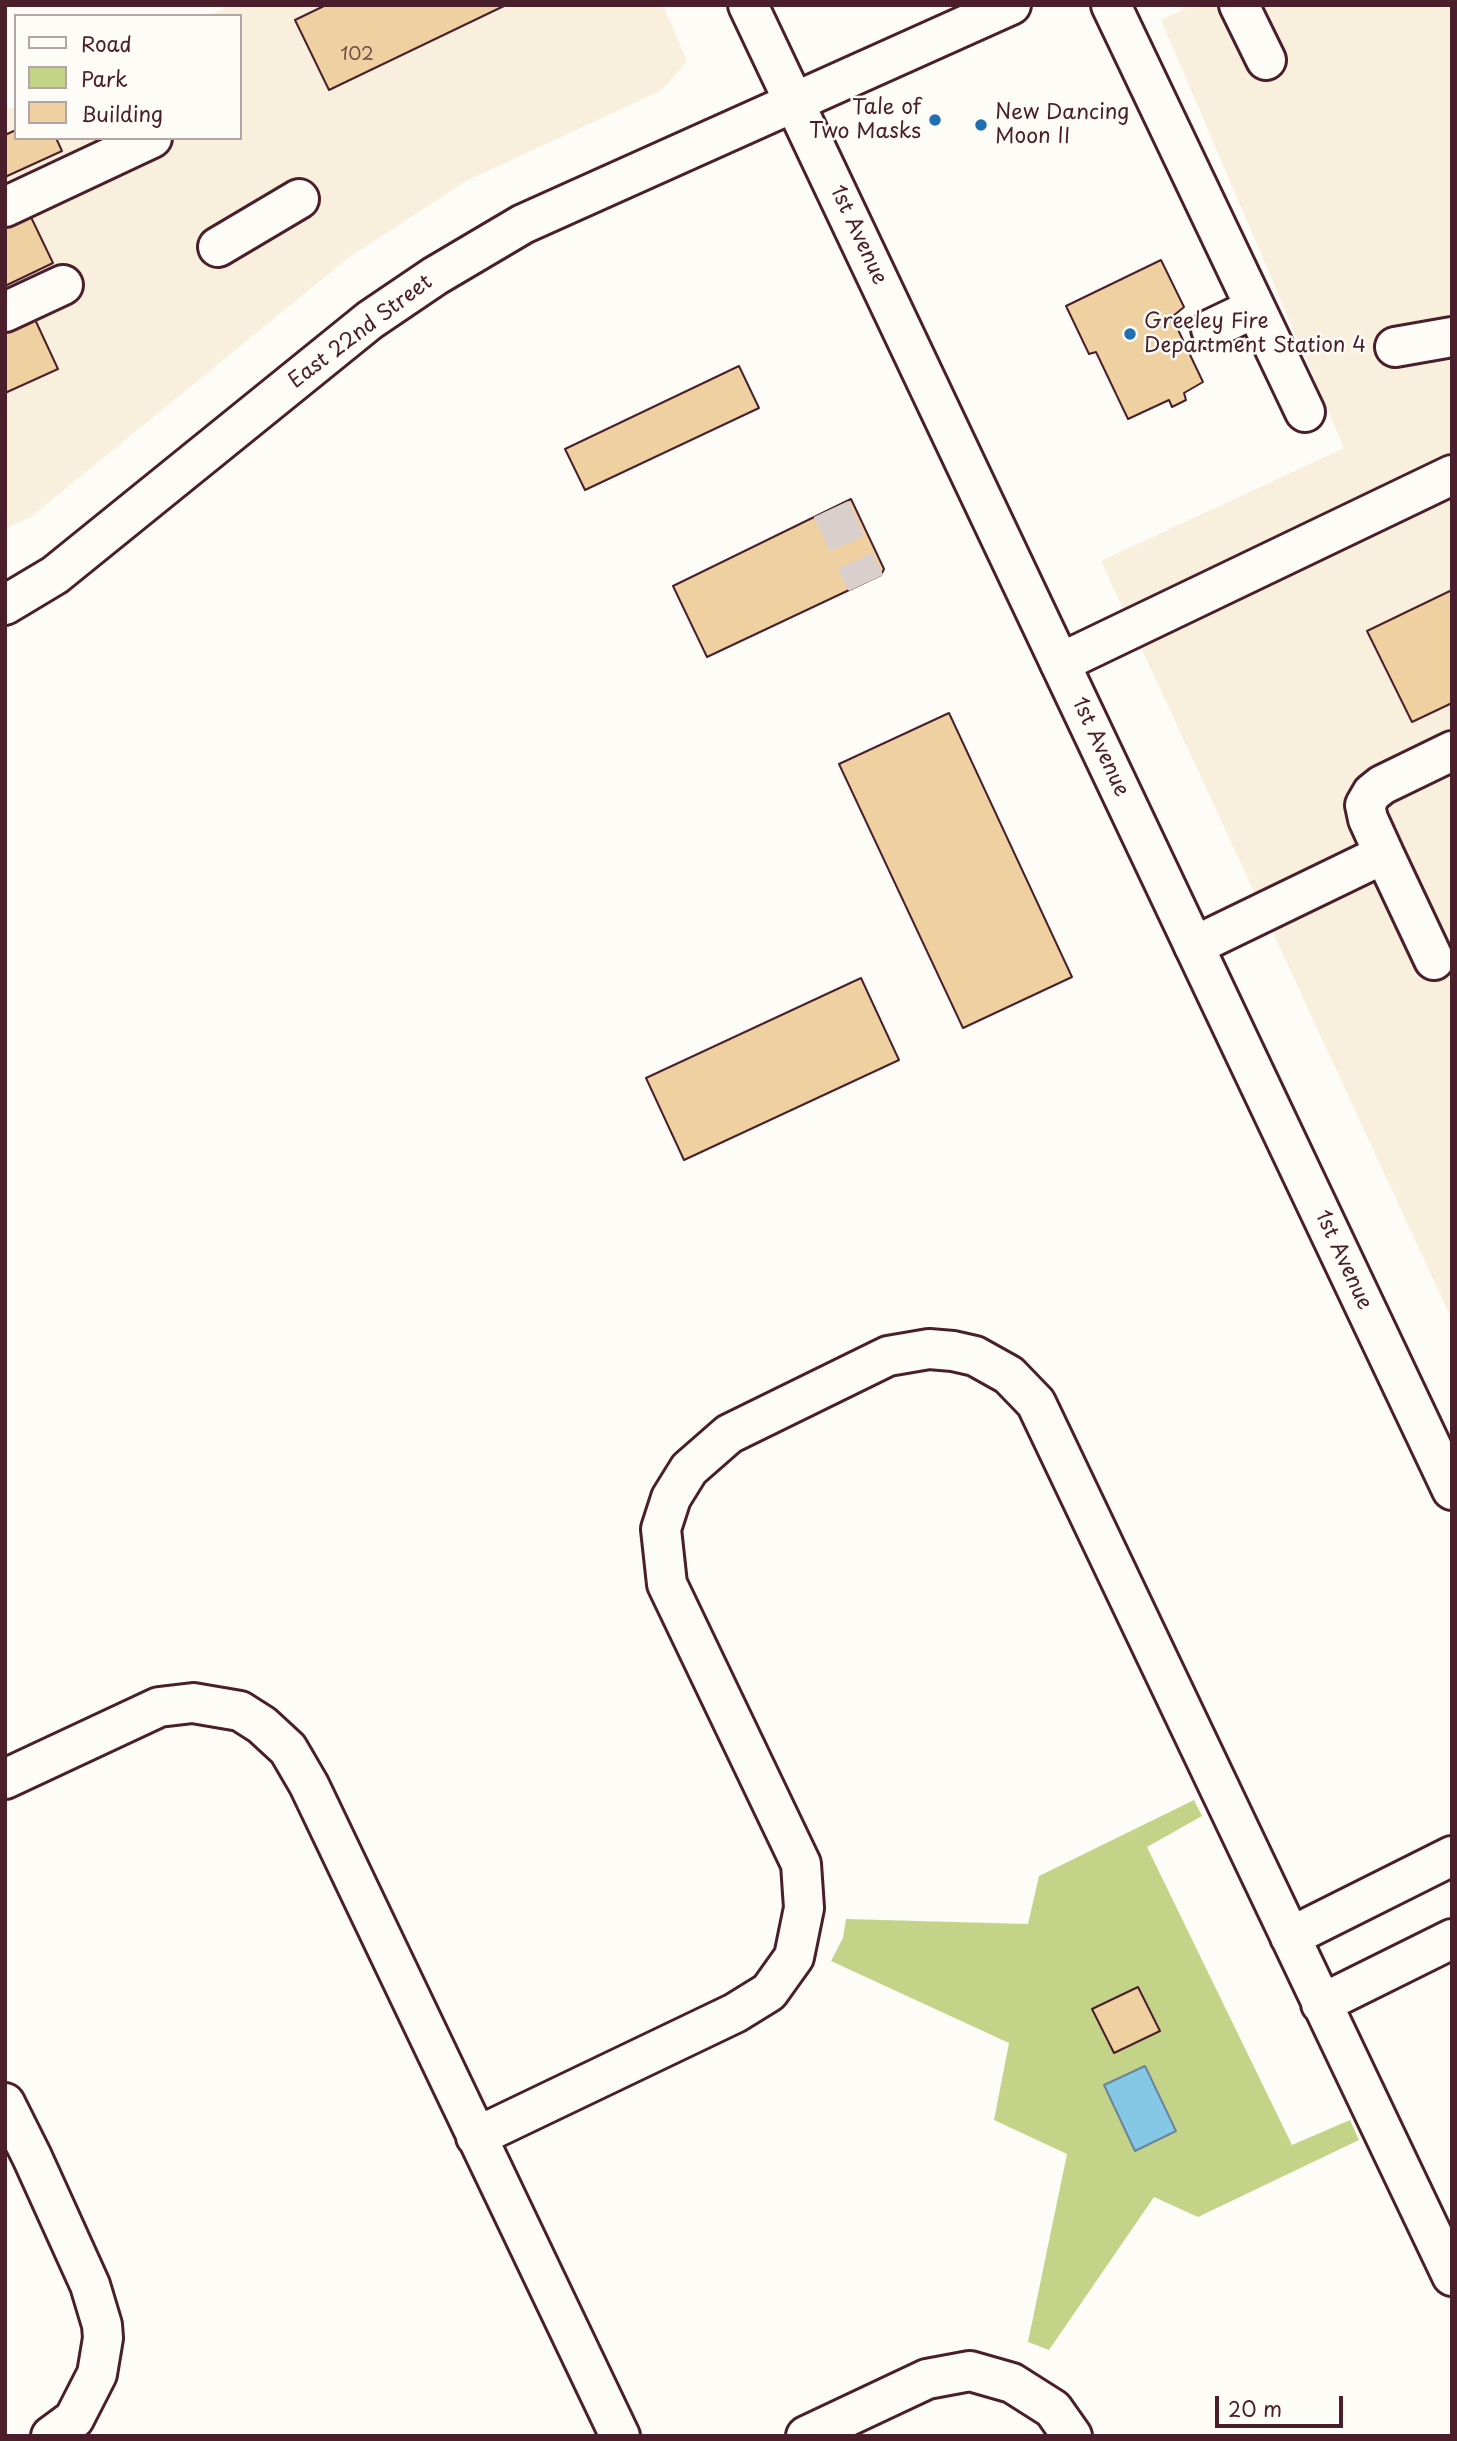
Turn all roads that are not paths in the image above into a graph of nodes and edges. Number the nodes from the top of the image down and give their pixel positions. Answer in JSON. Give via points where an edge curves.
{"nodes":[{"id":1,"x":748,"y":5,"type":"edge"},
{"id":2,"x":1011,"y":5,"type":"edge"},
{"id":3,"x":1111,"y":5,"type":"edge"},
{"id":4,"x":1239,"y":5,"type":"edge"},
{"id":5,"x":1266,"y":60,"type":"dead end"},
{"id":6,"x":794,"y":103,"type":"junction"},
{"id":7,"x":148,"y":140,"type":"edge"},
{"id":8,"x":299,"y":199,"type":"dead end"},
{"id":9,"x":5,"y":207,"type":"edge"},
{"id":10,"x":218,"y":247,"type":"dead end"},
{"id":11,"x":63,"y":285,"type":"dead end"},
{"id":12,"x":1255,"y":308,"type":"junction"},
{"id":13,"x":5,"y":312,"type":"edge"},
{"id":14,"x":1211,"y":329,"type":"dead end"},
{"id":15,"x":1452,"y":337,"type":"edge"},
{"id":16,"x":1395,"y":347,"type":"dead end"},
{"id":17,"x":1305,"y":412,"type":"dead end"},
{"id":18,"x":1452,"y":475,"type":"edge"},
{"id":19,"x":5,"y":605,"type":"edge"},
{"id":20,"x":1060,"y":663,"type":"junction"},
{"id":21,"x":1452,"y":751,"type":"edge"},
{"id":22,"x":1384,"y":854,"type":"junction"},
{"id":23,"x":1194,"y":946,"type":"junction"},
{"id":24,"x":1434,"y":960,"type":"dead end"},
{"id":25,"x":1452,"y":1490,"type":"edge"},
{"id":26,"x":5,"y":1779,"type":"edge"},
{"id":27,"x":1452,"y":1856,"type":"edge"},
{"id":28,"x":1290,"y":1937,"type":"junction"},
{"id":29,"x":1452,"y":1939,"type":"edge"},
{"id":30,"x":1321,"y":2004,"type":"junction"},
{"id":31,"x":5,"y":2103,"type":"edge"},
{"id":32,"x":476,"y":2137,"type":"junction"},
{"id":33,"x":1452,"y":2276,"type":"edge"},
{"id":34,"x":51,"y":2436,"type":"edge"},
{"id":35,"x":620,"y":2436,"type":"edge"},
{"id":36,"x":806,"y":2436,"type":"edge"},
{"id":37,"x":1072,"y":2436,"type":"edge"}],
"edges":[{"from":1,"to":6,"type":"street","name":"1st Avenue"},
{"from":2,"to":6,"type":"street","name":"East 22nd Street"},
{"from":3,"to":12,"type":"street"},
{"from":4,"to":5,"type":"street"},
{"from":6,"to":19,"type":"street","name":"East 22nd Street","via":[[523,224],[435,276],[370,320],[55,575]]},
{"from":6,"to":20,"type":"street","name":"1st Avenue"},
{"from":7,"to":9,"type":"street"},
{"from":8,"to":10,"type":"street"},
{"from":11,"to":13,"type":"street"},
{"from":12,"to":14,"type":"street"},
{"from":12,"to":17,"type":"street"},
{"from":15,"to":16,"type":"street"},
{"from":18,"to":20,"type":"street"},
{"from":20,"to":23,"type":"street","name":"1st Avenue"},
{"from":21,"to":22,"type":"street","via":[[1372,793],[1365,805]]},
{"from":22,"to":23,"type":"street"},
{"from":22,"to":24,"type":"street"},
{"from":23,"to":25,"type":"street","name":"1st Avenue"},
{"from":26,"to":32,"type":"street","via":[[159,1707],[193,1703],[240,1711],[262,1725],[288,1749],[309,1785]]},
{"from":27,"to":28,"type":"street"},
{"from":28,"to":30,"type":"street"},
{"from":28,"to":32,"type":"street","via":[[1036,1403],[1009,1375],[975,1356],[929,1349],[888,1356],[729,1434],[689,1469],[671,1498],[661,1529],[667,1584],[801,1864],[804,1908],[794,1957],[769,1992],[735,2013]]},
{"from":29,"to":30,"type":"street"},
{"from":30,"to":33,"type":"street"},
{"from":31,"to":34,"type":"street","via":[[90,2285],[102,2325],[97,2374],[74,2418]]},
{"from":32,"to":35,"type":"street"},
{"from":36,"to":37,"type":"street","via":[[927,2379],[970,2371],[1012,2383],[1053,2409]]}]}
